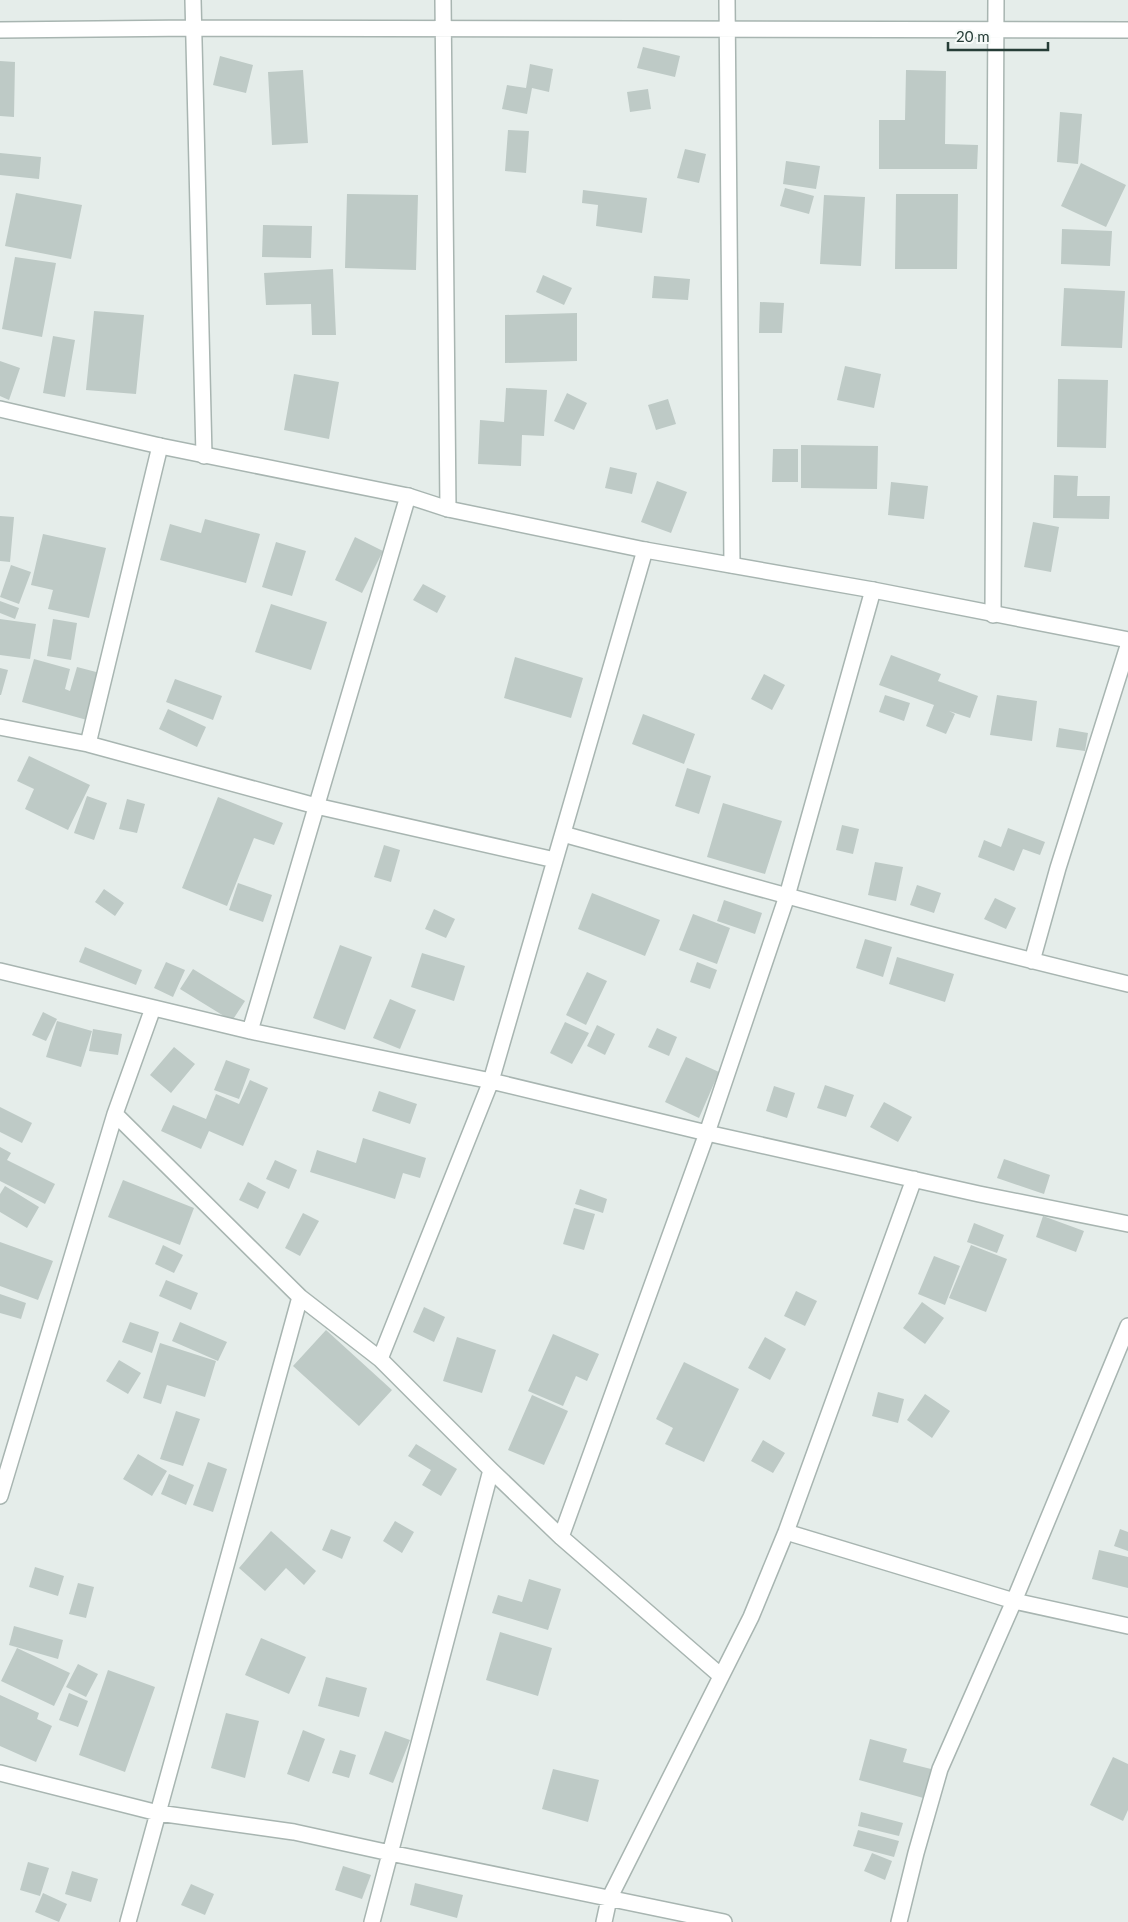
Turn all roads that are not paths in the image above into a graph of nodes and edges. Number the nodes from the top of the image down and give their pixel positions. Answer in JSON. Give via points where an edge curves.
{"nodes":[{"id":1,"x":193,"y":0,"type":"edge"},
{"id":2,"x":442,"y":0,"type":"edge"},
{"id":3,"x":727,"y":0,"type":"edge"},
{"id":4,"x":996,"y":0,"type":"edge"},
{"id":5,"x":193,"y":28,"type":"junction"},
{"id":6,"x":442,"y":29,"type":"junction"},
{"id":7,"x":727,"y":29,"type":"junction"},
{"id":8,"x":0,"y":30,"type":"edge"},
{"id":9,"x":995,"y":30,"type":"junction"},
{"id":10,"x":1128,"y":30,"type":"edge"},
{"id":11,"x":0,"y":409,"type":"edge"},
{"id":12,"x":160,"y":446,"type":"junction"},
{"id":13,"x":204,"y":456,"type":"junction"},
{"id":14,"x":408,"y":496,"type":"junction"},
{"id":15,"x":448,"y":509,"type":"junction"},
{"id":16,"x":646,"y":550,"type":"junction"},
{"id":17,"x":732,"y":565,"type":"junction"},
{"id":18,"x":873,"y":590,"type":"junction"},
{"id":19,"x":994,"y":614,"type":"junction"},
{"id":20,"x":1128,"y":640,"type":"edge"},
{"id":21,"x":1128,"y":646,"type":"edge"},
{"id":22,"x":0,"y":727,"type":"edge"},
{"id":23,"x":88,"y":744,"type":"junction"},
{"id":24,"x":316,"y":806,"type":"junction"},
{"id":25,"x":563,"y":834,"type":"junction"},
{"id":26,"x":555,"y":860,"type":"junction"},
{"id":27,"x":786,"y":896,"type":"junction"},
{"id":28,"x":1032,"y":961,"type":"junction"},
{"id":29,"x":0,"y":970,"type":"edge"},
{"id":30,"x":1128,"y":984,"type":"edge"},
{"id":31,"x":153,"y":1008,"type":"junction"},
{"id":32,"x":250,"y":1031,"type":"junction"},
{"id":33,"x":491,"y":1082,"type":"junction"},
{"id":34,"x":115,"y":1114,"type":"junction"},
{"id":35,"x":707,"y":1134,"type":"junction"},
{"id":36,"x":914,"y":1179,"type":"junction"},
{"id":37,"x":1128,"y":1224,"type":"edge"},
{"id":38,"x":300,"y":1297,"type":"junction"},
{"id":39,"x":1128,"y":1326,"type":"edge"},
{"id":40,"x":380,"y":1359,"type":"junction"},
{"id":41,"x":491,"y":1470,"type":"junction"},
{"id":42,"x":0,"y":1496,"type":"edge"},
{"id":43,"x":786,"y":1532,"type":"junction"},
{"id":44,"x":561,"y":1537,"type":"junction"},
{"id":45,"x":1014,"y":1601,"type":"junction"},
{"id":46,"x":1128,"y":1626,"type":"edge"},
{"id":47,"x":721,"y":1676,"type":"junction"},
{"id":48,"x":0,"y":1773,"type":"edge"},
{"id":49,"x":158,"y":1813,"type":"junction"},
{"id":50,"x":390,"y":1853,"type":"junction"},
{"id":51,"x":609,"y":1899,"type":"junction"},
{"id":52,"x":128,"y":1922,"type":"edge"},
{"id":53,"x":372,"y":1922,"type":"edge"},
{"id":54,"x":604,"y":1922,"type":"edge"},
{"id":55,"x":724,"y":1922,"type":"edge"},
{"id":56,"x":899,"y":1922,"type":"edge"}],
"edges":[{"from":1,"to":5,"type":"street"},
{"from":2,"to":6,"type":"street"},
{"from":3,"to":7,"type":"street"},
{"from":4,"to":9,"type":"street"},
{"from":5,"to":6,"type":"street"},
{"from":5,"to":8,"type":"street"},
{"from":5,"to":13,"type":"street"},
{"from":6,"to":7,"type":"street"},
{"from":6,"to":15,"type":"street"},
{"from":7,"to":9,"type":"street"},
{"from":7,"to":17,"type":"street"},
{"from":9,"to":10,"type":"street"},
{"from":9,"to":19,"type":"street"},
{"from":11,"to":12,"type":"street"},
{"from":12,"to":13,"type":"street"},
{"from":12,"to":23,"type":"street"},
{"from":13,"to":14,"type":"street"},
{"from":14,"to":15,"type":"street"},
{"from":14,"to":24,"type":"street"},
{"from":15,"to":16,"type":"street"},
{"from":16,"to":17,"type":"street"},
{"from":16,"to":25,"type":"street"},
{"from":17,"to":18,"type":"street"},
{"from":18,"to":19,"type":"street"},
{"from":18,"to":27,"type":"street"},
{"from":19,"to":20,"type":"street"},
{"from":21,"to":28,"type":"street"},
{"from":22,"to":23,"type":"street"},
{"from":23,"to":24,"type":"street"},
{"from":24,"to":26,"type":"street"},
{"from":24,"to":32,"type":"street"},
{"from":25,"to":26,"type":"street"},
{"from":25,"to":27,"type":"street"},
{"from":26,"to":33,"type":"street"},
{"from":27,"to":28,"type":"street"},
{"from":27,"to":35,"type":"street"},
{"from":28,"to":30,"type":"street"},
{"from":29,"to":31,"type":"street"},
{"from":31,"to":32,"type":"street"},
{"from":31,"to":34,"type":"street"},
{"from":32,"to":33,"type":"street"},
{"from":33,"to":35,"type":"street"},
{"from":33,"to":40,"type":"street"},
{"from":34,"to":38,"type":"street"},
{"from":34,"to":42,"type":"street"},
{"from":35,"to":36,"type":"street"},
{"from":35,"to":44,"type":"street"},
{"from":36,"to":37,"type":"street"},
{"from":36,"to":43,"type":"street"},
{"from":38,"to":40,"type":"street"},
{"from":38,"to":49,"type":"street"},
{"from":39,"to":45,"type":"street"},
{"from":40,"to":41,"type":"street"},
{"from":41,"to":44,"type":"street"},
{"from":41,"to":50,"type":"street"},
{"from":43,"to":45,"type":"street"},
{"from":43,"to":47,"type":"street","via":[[751,1617]]},
{"from":44,"to":47,"type":"street"},
{"from":45,"to":46,"type":"street"},
{"from":45,"to":56,"type":"street","via":[[940,1769]]},
{"from":47,"to":51,"type":"street"},
{"from":48,"to":49,"type":"street"},
{"from":49,"to":50,"type":"street","via":[[294,1832]]},
{"from":49,"to":52,"type":"street"},
{"from":50,"to":51,"type":"street"},
{"from":50,"to":53,"type":"street"},
{"from":51,"to":54,"type":"street"},
{"from":51,"to":55,"type":"street"}]}
